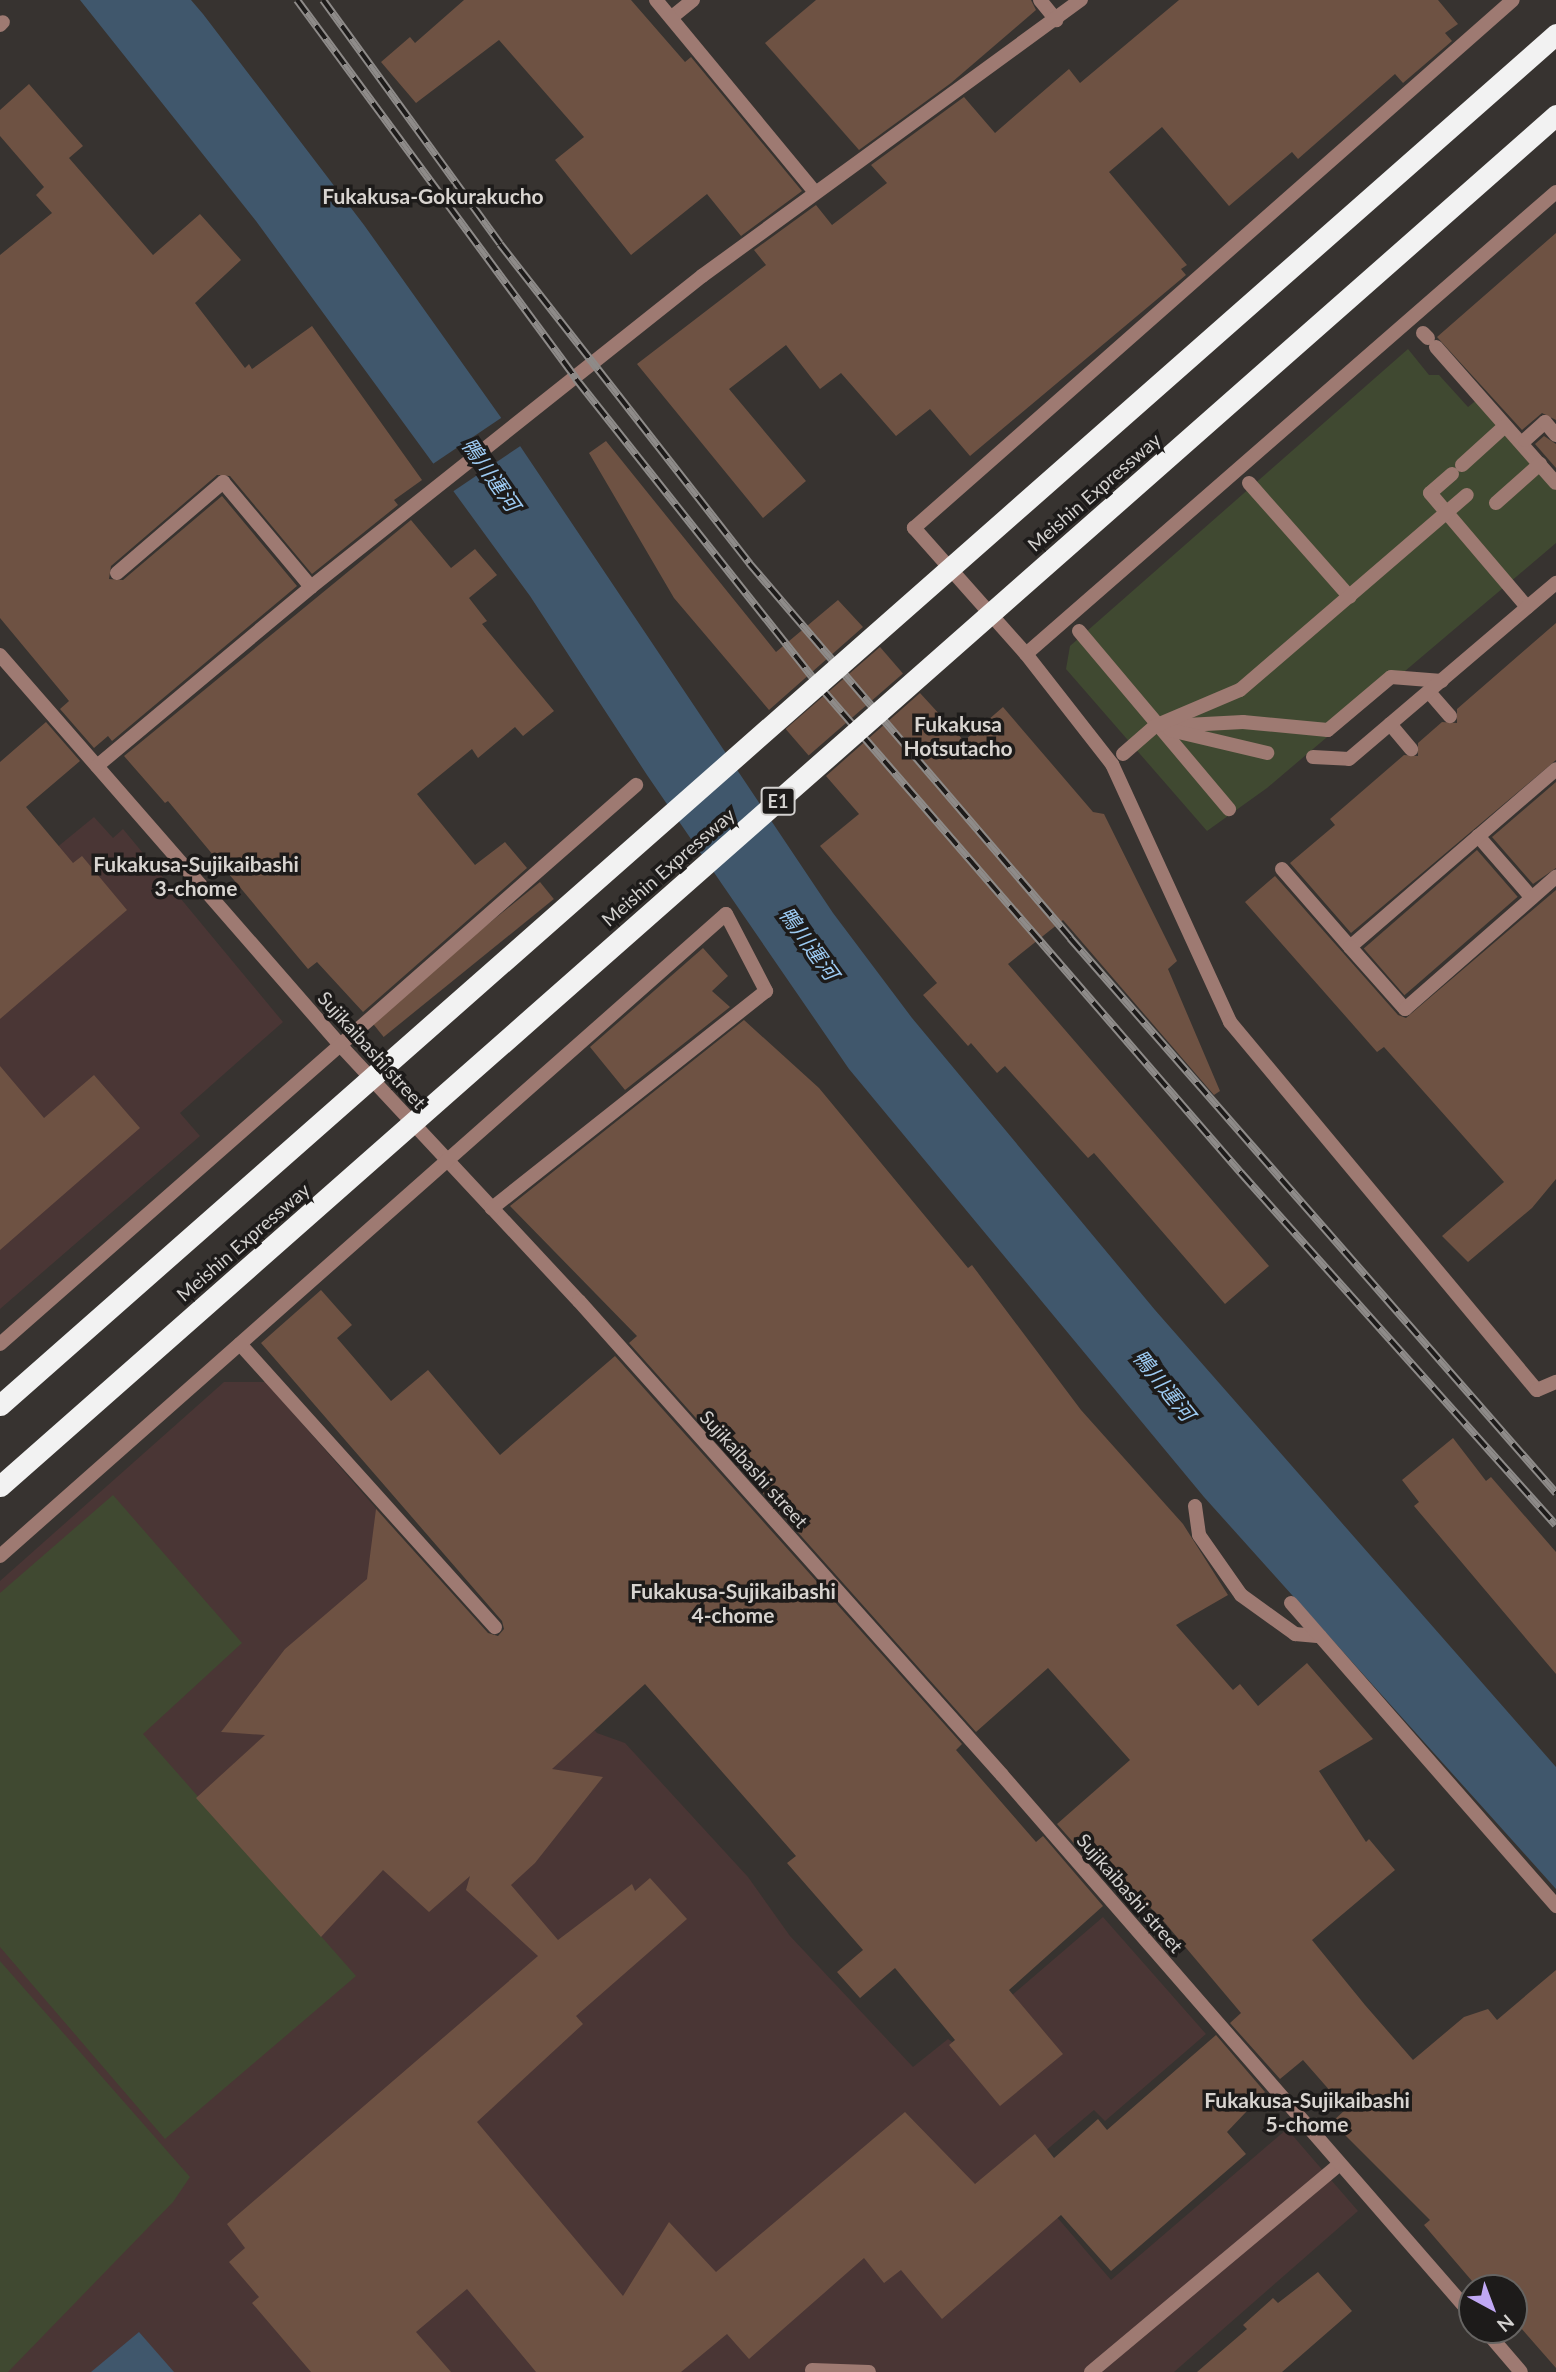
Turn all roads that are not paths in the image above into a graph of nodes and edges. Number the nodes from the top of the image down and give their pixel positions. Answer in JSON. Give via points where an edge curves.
{"nodes":[{"id":1,"x":656,"y":0,"type":"edge"},
{"id":2,"x":693,"y":0,"type":"edge"},
{"id":3,"x":1040,"y":0,"type":"edge"},
{"id":4,"x":1082,"y":0,"type":"edge"},
{"id":5,"x":1513,"y":0,"type":"edge"},
{"id":6,"x":671,"y":17,"type":"junction"},
{"id":7,"x":1056,"y":20,"type":"junction"},
{"id":8,"x":1556,"y":34,"type":"edge"},
{"id":9,"x":1556,"y":115,"type":"edge"},
{"id":10,"x":816,"y":192,"type":"junction"},
{"id":11,"x":1556,"y":192,"type":"edge"},
{"id":12,"x":1429,"y":339,"type":"dead end"},
{"id":13,"x":1505,"y":426,"type":"junction"},
{"id":14,"x":1556,"y":435,"type":"edge"},
{"id":15,"x":1525,"y":440,"type":"dead end"},
{"id":16,"x":1540,"y":464,"type":"junction"},
{"id":17,"x":1249,"y":483,"type":"dead end"},
{"id":18,"x":1556,"y":483,"type":"edge"},
{"id":19,"x":1467,"y":495,"type":"dead end"},
{"id":20,"x":1496,"y":503,"type":"dead end"},
{"id":21,"x":1447,"y":513,"type":"junction"},
{"id":22,"x":117,"y":573,"type":"dead end"},
{"id":23,"x":1556,"y":583,"type":"edge"},
{"id":24,"x":312,"y":587,"type":"junction"},
{"id":25,"x":1350,"y":597,"type":"junction"},
{"id":26,"x":1527,"y":607,"type":"junction"},
{"id":27,"x":1079,"y":631,"type":"dead end"},
{"id":28,"x":1026,"y":654,"type":"junction"},
{"id":29,"x":0,"y":655,"type":"edge"},
{"id":30,"x":1442,"y":681,"type":"junction"},
{"id":31,"x":1429,"y":692,"type":"junction"},
{"id":32,"x":1450,"y":716,"type":"dead end"},
{"id":33,"x":1391,"y":724,"type":"junction"},
{"id":34,"x":1155,"y":726,"type":"junction"},
{"id":35,"x":1411,"y":749,"type":"dead end"},
{"id":36,"x":1123,"y":754,"type":"dead end"},
{"id":37,"x":1267,"y":754,"type":"dead end"},
{"id":38,"x":1313,"y":757,"type":"dead end"},
{"id":39,"x":97,"y":766,"type":"junction"},
{"id":40,"x":1556,"y":769,"type":"edge"},
{"id":41,"x":636,"y":785,"type":"dead end"},
{"id":42,"x":1229,"y":809,"type":"dead end"},
{"id":43,"x":1478,"y":836,"type":"junction"},
{"id":44,"x":1282,"y":869,"type":"dead end"},
{"id":45,"x":1556,"y":877,"type":"edge"},
{"id":46,"x":1532,"y":898,"type":"junction"},
{"id":47,"x":1350,"y":947,"type":"junction"},
{"id":48,"x":341,"y":1046,"type":"junction"},
{"id":49,"x":447,"y":1161,"type":"junction"},
{"id":50,"x":492,"y":1208,"type":"junction"},
{"id":51,"x":0,"y":1344,"type":"edge"},
{"id":52,"x":240,"y":1344,"type":"junction"},
{"id":53,"x":1556,"y":1382,"type":"edge"},
{"id":54,"x":0,"y":1405,"type":"edge"},
{"id":55,"x":0,"y":1486,"type":"edge"},
{"id":56,"x":1195,"y":1506,"type":"dead end"},
{"id":57,"x":0,"y":1556,"type":"edge"},
{"id":58,"x":1291,"y":1603,"type":"dead end"},
{"id":59,"x":495,"y":1627,"type":"dead end"},
{"id":60,"x":1320,"y":1636,"type":"junction"},
{"id":61,"x":1556,"y":1906,"type":"edge"},
{"id":62,"x":1340,"y":2164,"type":"junction"},
{"id":63,"x":1458,"y":2299,"type":"edge"},
{"id":64,"x":1497,"y":2344,"type":"edge"},
{"id":65,"x":812,"y":2370,"type":"dead end"},
{"id":66,"x":869,"y":2372,"type":"edge"},
{"id":67,"x":1091,"y":2372,"type":"edge"},
{"id":68,"x":1521,"y":2372,"type":"edge"}],
"edges":[{"from":1,"to":6,"type":"street"},
{"from":2,"to":6,"type":"street"},
{"from":3,"to":7,"type":"street"},
{"from":4,"to":7,"type":"street"},
{"from":5,"to":28,"type":"street","via":[[914,528]]},
{"from":6,"to":10,"type":"street"},
{"from":7,"to":10,"type":"street"},
{"from":8,"to":54,"type":"highway","name":"Meishin Expressway","bridge":true},
{"from":9,"to":55,"type":"highway","name":"Meishin Expressway","number":"E1","bridge":true},
{"from":10,"to":24,"type":"street","via":[[702,276]]},
{"from":11,"to":28,"type":"street"},
{"from":12,"to":13,"type":"street"},
{"from":13,"to":16,"type":"street"},
{"from":13,"to":21,"type":"street","via":[[1430,493]]},
{"from":14,"to":15,"type":"street","via":[[1545,422]]},
{"from":16,"to":18,"type":"street"},
{"from":16,"to":20,"type":"street"},
{"from":17,"to":25,"type":"street"},
{"from":19,"to":21,"type":"street"},
{"from":21,"to":25,"type":"street"},
{"from":21,"to":26,"type":"street"},
{"from":22,"to":24,"type":"street","via":[[223,482]]},
{"from":23,"to":26,"type":"street"},
{"from":24,"to":39,"type":"street"},
{"from":25,"to":34,"type":"street","via":[[1240,690]]},
{"from":26,"to":30,"type":"street"},
{"from":27,"to":34,"type":"street"},
{"from":28,"to":53,"type":"street","via":[[1112,764],[1230,1022],[1537,1390]]},
{"from":29,"to":39,"type":"street","name":"Sujikaibashi street"},
{"from":30,"to":31,"type":"street"},
{"from":30,"to":34,"type":"street","via":[[1391,677],[1328,730],[1243,722]]},
{"from":31,"to":32,"type":"street"},
{"from":31,"to":33,"type":"street"},
{"from":33,"to":35,"type":"street"},
{"from":33,"to":38,"type":"street","via":[[1349,759]]},
{"from":34,"to":36,"type":"street"},
{"from":34,"to":37,"type":"street"},
{"from":34,"to":42,"type":"street"},
{"from":39,"to":48,"type":"street","name":"Sujikaibashi street"},
{"from":40,"to":43,"type":"street"},
{"from":41,"to":48,"type":"street"},
{"from":43,"to":46,"type":"street"},
{"from":43,"to":47,"type":"street"},
{"from":44,"to":47,"type":"street"},
{"from":45,"to":46,"type":"street"},
{"from":46,"to":47,"type":"street","via":[[1405,1009]]},
{"from":48,"to":49,"type":"street","name":"Sujikaibashi street"},
{"from":48,"to":51,"type":"street"},
{"from":49,"to":50,"type":"street","name":"Sujikaibashi street"},
{"from":49,"to":50,"type":"street","via":[[726,914],[766,991]]},
{"from":49,"to":52,"type":"street"},
{"from":50,"to":62,"type":"street","name":"Sujikaibashi street","via":[[1002,1775]]},
{"from":52,"to":57,"type":"street"},
{"from":52,"to":59,"type":"street"},
{"from":56,"to":60,"type":"street","via":[[1199,1535],[1241,1595],[1295,1634]]},
{"from":58,"to":60,"type":"street"},
{"from":60,"to":61,"type":"street"},
{"from":62,"to":63,"type":"street","name":"Sujikaibashi street"},
{"from":62,"to":67,"type":"street"},
{"from":64,"to":68,"type":"street"},
{"from":65,"to":66,"type":"street"}]}
